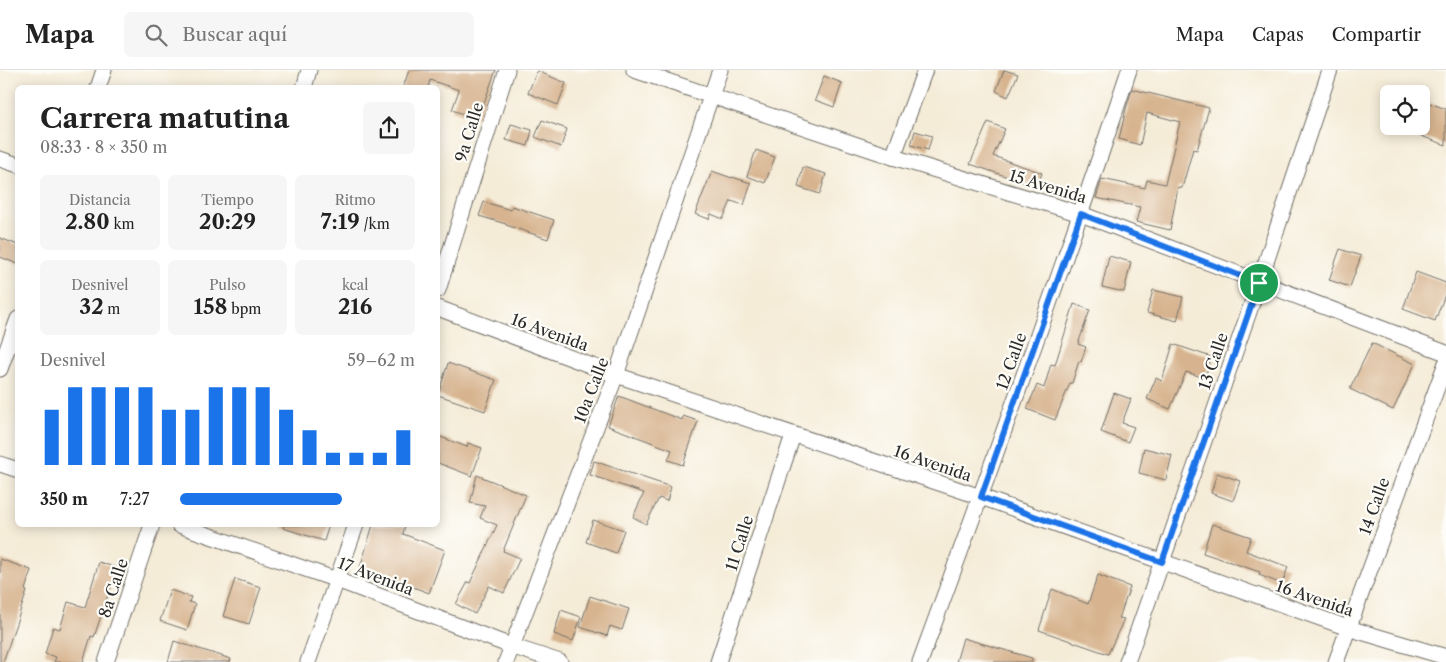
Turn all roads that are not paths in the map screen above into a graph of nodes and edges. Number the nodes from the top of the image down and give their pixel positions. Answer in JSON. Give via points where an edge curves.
{"nodes":[{"id":1,"x":104,"y":70,"type":"edge"},
{"id":2,"x":310,"y":70,"type":"edge"},
{"id":3,"x":507,"y":70,"type":"edge"},
{"id":4,"x":634,"y":70,"type":"edge"},
{"id":5,"x":720,"y":70,"type":"edge"},
{"id":6,"x":925,"y":70,"type":"edge"},
{"id":7,"x":1129,"y":70,"type":"edge"},
{"id":8,"x":1330,"y":70,"type":"edge"},
{"id":9,"x":99,"y":85,"type":"edge"},
{"id":10,"x":305,"y":85,"type":"edge"},
{"id":11,"x":711,"y":96,"type":"junction"},
{"id":12,"x":893,"y":157,"type":"junction"},
{"id":13,"x":0,"y":159,"type":"edge"},
{"id":14,"x":15,"y":164,"type":"edge"},
{"id":15,"x":1081,"y":214,"type":"junction"},
{"id":16,"x":1259,"y":283,"type":"junction"},
{"id":17,"x":440,"y":284,"type":"edge"},
{"id":18,"x":440,"y":309,"type":"edge"},
{"id":19,"x":15,"y":327,"type":"edge"},
{"id":20,"x":1446,"y":353,"type":"edge"},
{"id":21,"x":1446,"y":363,"type":"edge"},
{"id":22,"x":0,"y":369,"type":"edge"},
{"id":23,"x":616,"y":375,"type":"junction"},
{"id":24,"x":794,"y":435,"type":"junction"},
{"id":25,"x":0,"y":464,"type":"edge"},
{"id":26,"x":15,"y":469,"type":"edge"},
{"id":27,"x":981,"y":497,"type":"junction"},
{"id":28,"x":151,"y":527,"type":"edge"},
{"id":29,"x":186,"y":527,"type":"edge"},
{"id":30,"x":355,"y":527,"type":"edge"},
{"id":31,"x":1162,"y":562,"type":"junction"},
{"id":32,"x":338,"y":580,"type":"junction"},
{"id":33,"x":1348,"y":628,"type":"junction"},
{"id":34,"x":511,"y":646,"type":"junction"},
{"id":35,"x":1446,"y":657,"type":"edge"},
{"id":36,"x":106,"y":662,"type":"edge"},
{"id":37,"x":308,"y":662,"type":"edge"},
{"id":38,"x":506,"y":662,"type":"edge"},
{"id":39,"x":560,"y":662,"type":"edge"},
{"id":40,"x":718,"y":662,"type":"edge"},
{"id":41,"x":920,"y":662,"type":"edge"},
{"id":42,"x":1127,"y":662,"type":"edge"},
{"id":43,"x":1336,"y":662,"type":"edge"}],
"edges":[{"from":1,"to":9,"type":"street"},
{"from":2,"to":10,"type":"street"},
{"from":3,"to":17,"type":"street","name":"9a Calle"},
{"from":4,"to":11,"type":"street","name":"15 Avenida"},
{"from":5,"to":11,"type":"street","name":"10a Calle"},
{"from":6,"to":12,"type":"street"},
{"from":7,"to":15,"type":"street","name":"12 Calle"},
{"from":8,"to":16,"type":"street","name":"13 Calle"},
{"from":11,"to":12,"type":"street","name":"15 Avenida"},
{"from":11,"to":23,"type":"street","name":"10a Calle"},
{"from":12,"to":15,"type":"street","name":"15 Avenida"},
{"from":13,"to":14,"type":"street"},
{"from":15,"to":16,"type":"street","name":"15 Avenida"},
{"from":15,"to":27,"type":"street","name":"12 Calle"},
{"from":16,"to":20,"type":"street","name":"15 Avenida"},
{"from":16,"to":31,"type":"street","name":"13 Calle"},
{"from":18,"to":23,"type":"street","name":"16 Avenida"},
{"from":19,"to":22,"type":"street"},
{"from":21,"to":33,"type":"street","name":"14 Calle"},
{"from":23,"to":24,"type":"street","name":"16 Avenida"},
{"from":23,"to":34,"type":"street","name":"10a Calle"},
{"from":24,"to":27,"type":"street","name":"16 Avenida"},
{"from":24,"to":40,"type":"street","name":"11 Calle"},
{"from":25,"to":26,"type":"street"},
{"from":27,"to":31,"type":"street","name":"16 Avenida"},
{"from":27,"to":41,"type":"street","name":"12 Calle"},
{"from":28,"to":36,"type":"street","name":"8a Calle"},
{"from":29,"to":32,"type":"street","name":"17 Avenida"},
{"from":30,"to":32,"type":"street"},
{"from":31,"to":33,"type":"street","name":"16 Avenida"},
{"from":31,"to":42,"type":"street","name":"13 Calle"},
{"from":32,"to":34,"type":"street","name":"17 Avenida"},
{"from":32,"to":37,"type":"street"},
{"from":33,"to":35,"type":"street","name":"16 Avenida"},
{"from":33,"to":43,"type":"street","name":"14 Calle"},
{"from":34,"to":38,"type":"street","name":"10a Calle"},
{"from":34,"to":39,"type":"street","name":"17 Avenida"}]}
